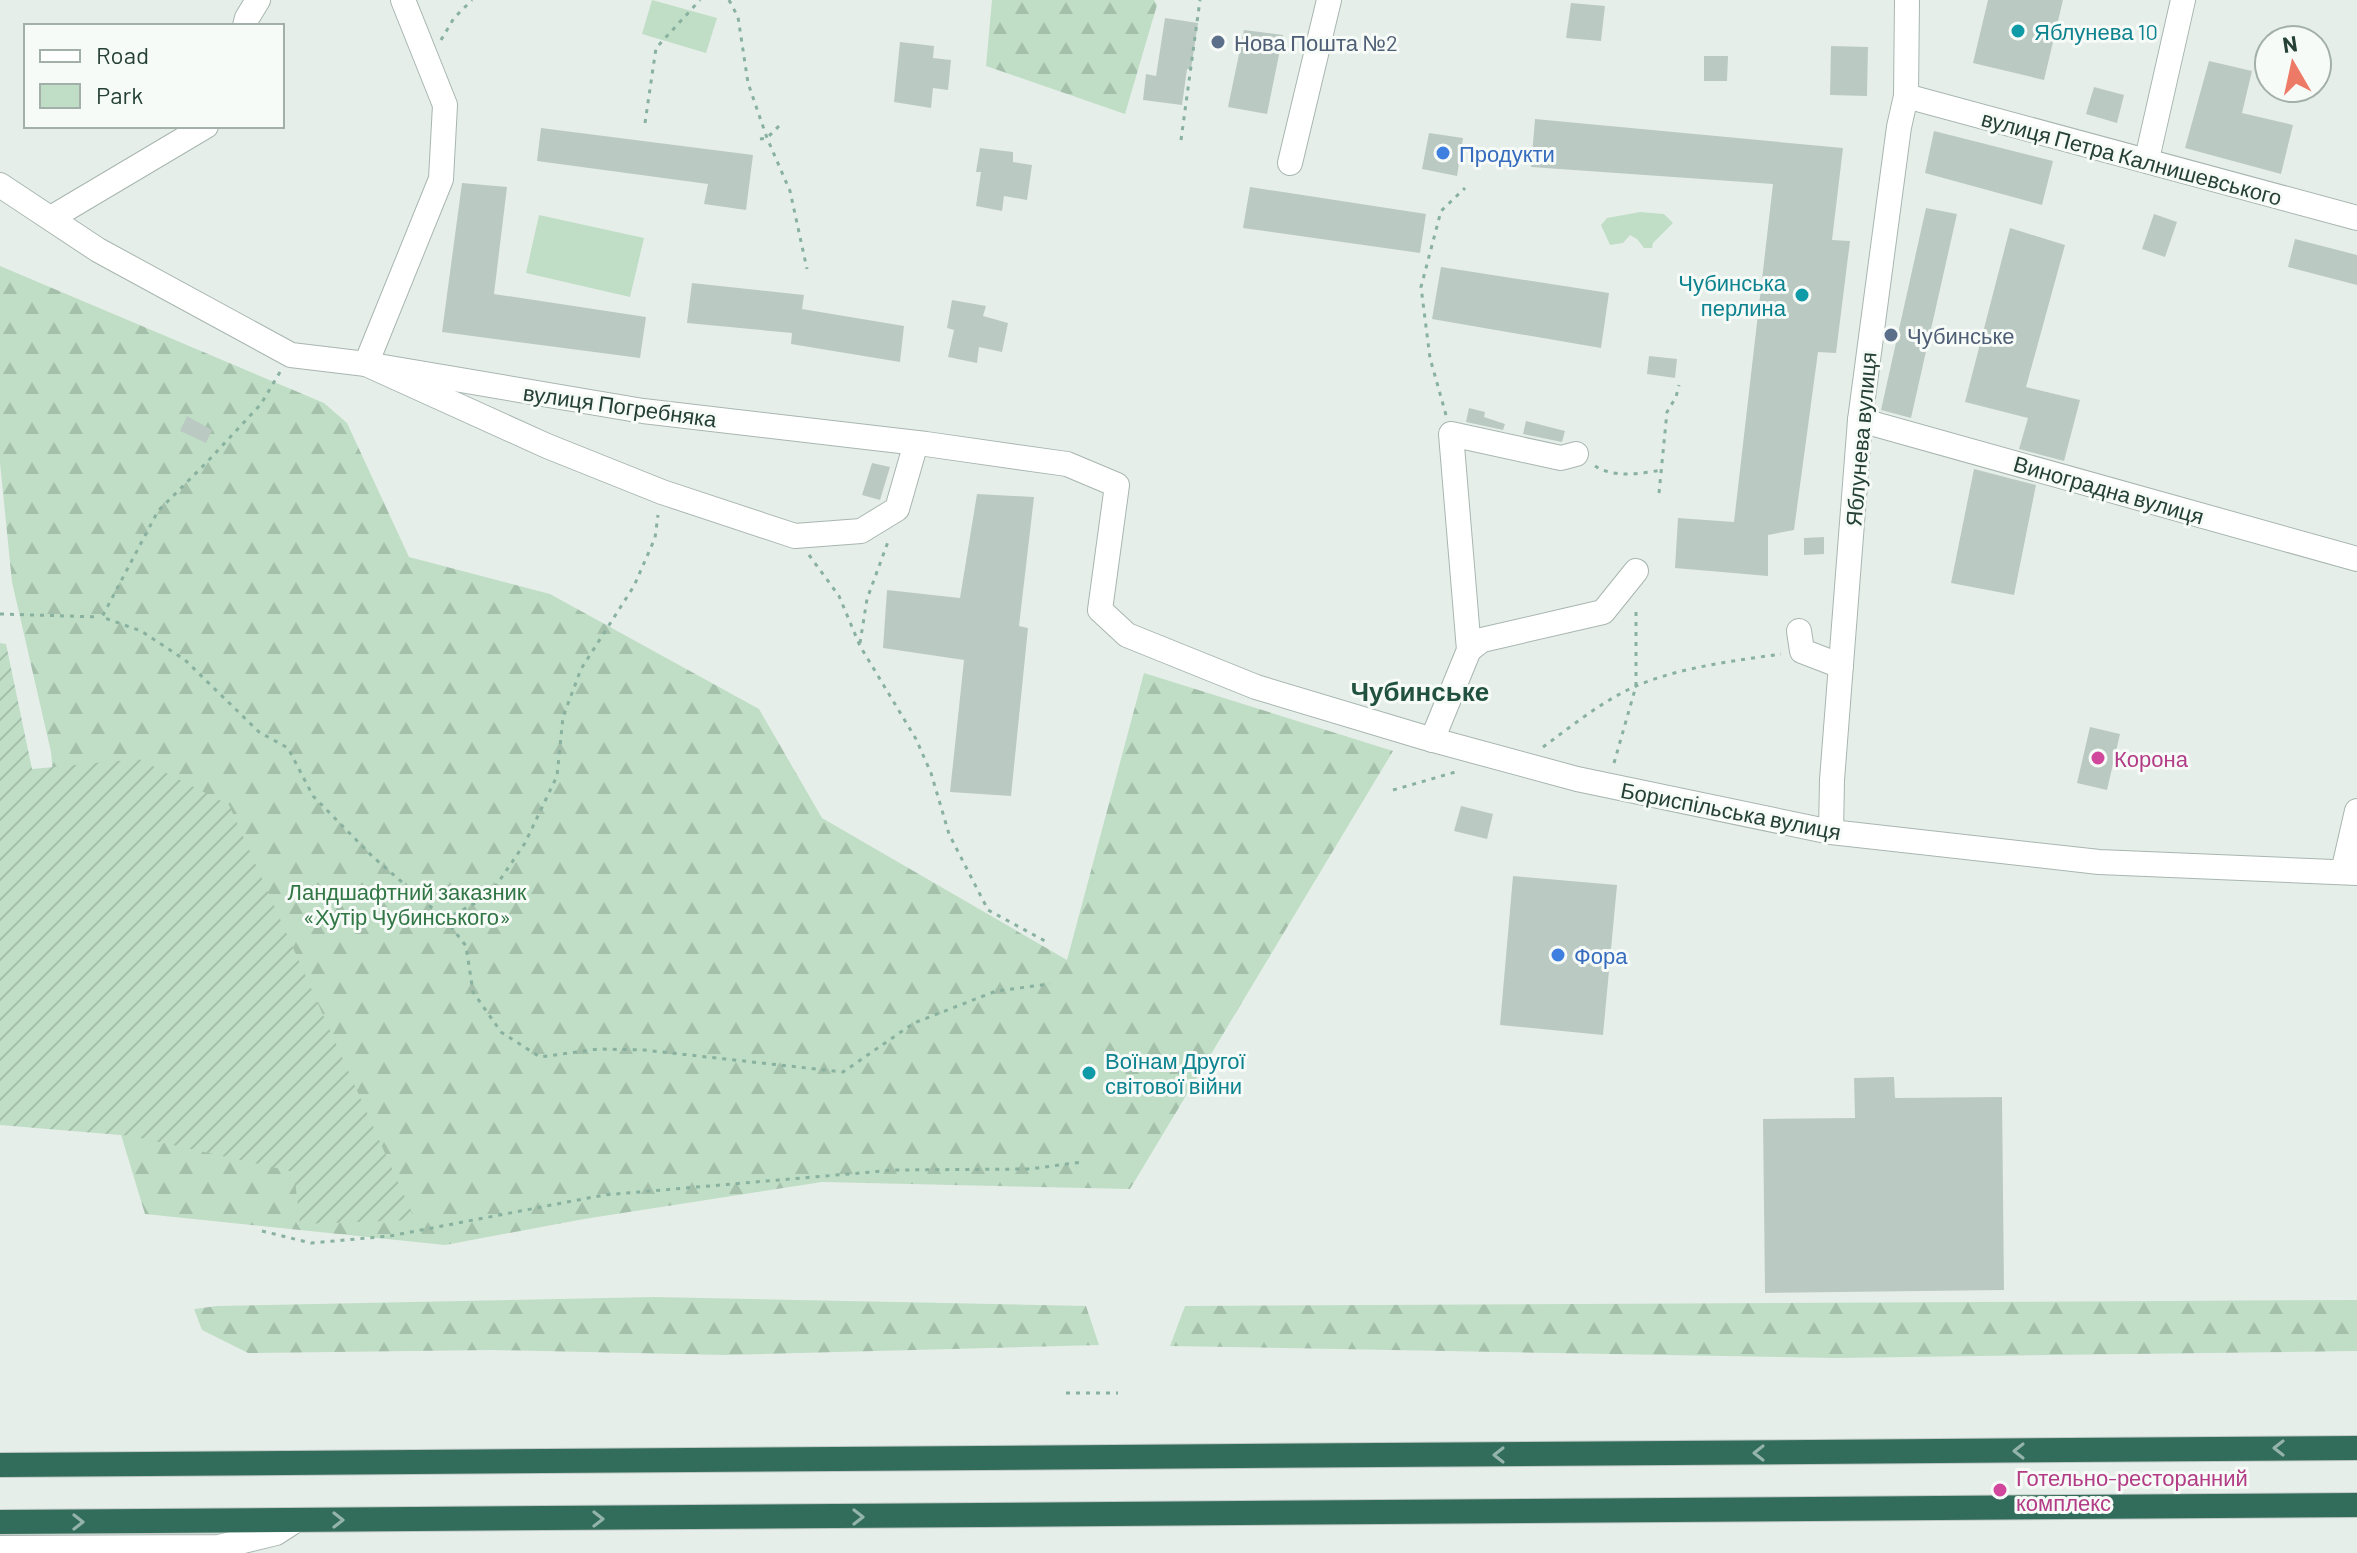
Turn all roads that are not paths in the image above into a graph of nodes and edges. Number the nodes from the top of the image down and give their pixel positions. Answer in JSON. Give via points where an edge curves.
{"nodes":[{"id":1,"x":258,"y":0,"type":"edge"},
{"id":2,"x":403,"y":0,"type":"edge"},
{"id":3,"x":1329,"y":0,"type":"edge"},
{"id":4,"x":1907,"y":0,"type":"edge"},
{"id":5,"x":2183,"y":0,"type":"edge"},
{"id":6,"x":246,"y":24,"type":"edge"},
{"id":7,"x":1906,"y":96,"type":"junction"},
{"id":8,"x":203,"y":128,"type":"edge"},
{"id":9,"x":2147,"y":159,"type":"junction"},
{"id":10,"x":1290,"y":163,"type":"dead end"},
{"id":11,"x":0,"y":185,"type":"edge"},
{"id":12,"x":51,"y":218,"type":"junction"},
{"id":13,"x":2357,"y":218,"type":"edge"},
{"id":14,"x":366,"y":364,"type":"junction"},
{"id":15,"x":1860,"y":420,"type":"junction"},
{"id":16,"x":916,"y":443,"type":"junction"},
{"id":17,"x":1576,"y":454,"type":"road end"},
{"id":18,"x":2357,"y":559,"type":"edge"},
{"id":19,"x":1636,"y":571,"type":"road end"},
{"id":20,"x":1127,"y":635,"type":"joint"},
{"id":21,"x":1800,"y":641,"type":"road end"},
{"id":22,"x":1469,"y":650,"type":"junction"},
{"id":23,"x":1841,"y":666,"type":"junction"},
{"id":24,"x":1432,"y":740,"type":"junction"},
{"id":25,"x":2357,"y":811,"type":"edge"},
{"id":26,"x":1831,"y":832,"type":"junction"},
{"id":27,"x":2350,"y":872,"type":"edge"},
{"id":28,"x":2357,"y":1448,"type":"edge"},
{"id":29,"x":0,"y":1465,"type":"edge"},
{"id":30,"x":2357,"y":1505,"type":"edge"},
{"id":31,"x":296,"y":1520,"type":"junction"},
{"id":32,"x":0,"y":1522,"type":"edge"},
{"id":33,"x":0,"y":1548,"type":"edge"}],
"edges":[{"from":1,"to":6,"type":"street"},
{"from":2,"to":14,"type":"street","via":[[445,105],[441,179]]},
{"from":3,"to":10,"type":"street"},
{"from":4,"to":7,"type":"street","name":"Яблунева вулиця"},
{"from":5,"to":9,"type":"street"},
{"from":7,"to":9,"type":"street","name":"вулиця Петра Калнишевського"},
{"from":7,"to":15,"type":"street","name":"Яблунева вулиця"},
{"from":8,"to":12,"type":"street"},
{"from":9,"to":13,"type":"street","name":"вулиця Петра Калнишевського"},
{"from":11,"to":12,"type":"street","name":"вулиця Погребняка"},
{"from":12,"to":14,"type":"street","name":"вулиця Погребняка","via":[[98,250],[291,355]]},
{"from":14,"to":16,"type":"street","name":"вулиця Погребняка","via":[[643,411]]},
{"from":14,"to":16,"type":"street","via":[[547,446],[662,492],[795,536],[861,531],[897,509]]},
{"from":15,"to":18,"type":"street","name":"Виноградна вулиця"},
{"from":15,"to":23,"type":"street","name":"Яблунева вулиця"},
{"from":16,"to":20,"type":"street","name":"вулиця Погребняка","via":[[1067,464],[1117,485],[1100,610]]},
{"from":17,"to":22,"type":"street","via":[[1561,458],[1451,434]]},
{"from":19,"to":22,"type":"street","via":[[1603,612],[1482,640]]},
{"from":20,"to":24,"type":"street","name":"Бориспільська вулиця","via":[[1256,687]]},
{"from":21,"to":23,"type":"street"},
{"from":22,"to":24,"type":"street"},
{"from":23,"to":26,"type":"street","name":"Яблунева вулиця"},
{"from":24,"to":26,"type":"street","name":"Бориспільська вулиця","via":[[1608,785]]},
{"from":25,"to":27,"type":"street"},
{"from":26,"to":27,"type":"street","name":"Бориспільська вулиця","via":[[2099,862]]},
{"from":28,"to":29,"type":"highway","one_way":true},
{"from":31,"to":30,"type":"highway","one_way":true},
{"from":32,"to":31,"type":"highway","one_way":true},
{"from":31,"to":33,"type":"street","via":[[276,1533],[219,1547]]}]}
